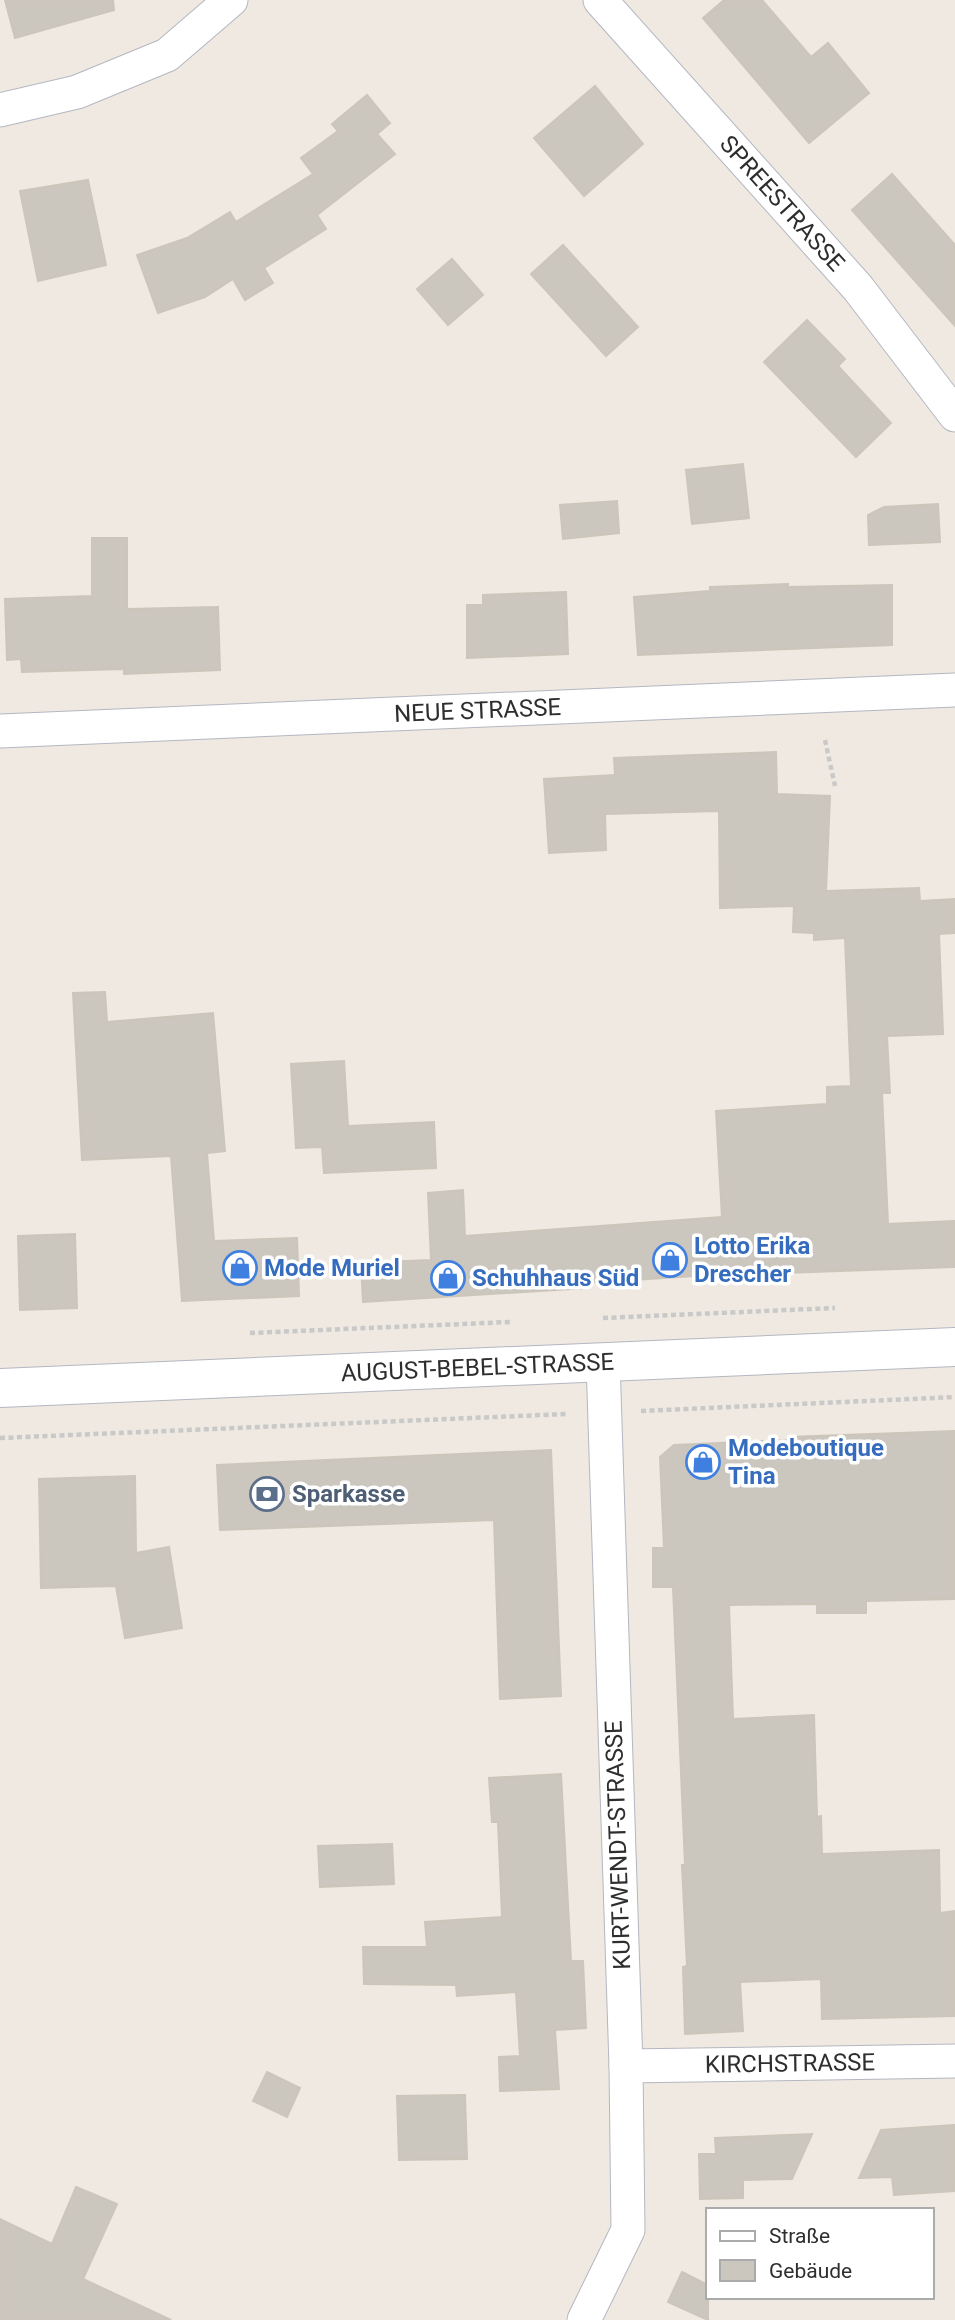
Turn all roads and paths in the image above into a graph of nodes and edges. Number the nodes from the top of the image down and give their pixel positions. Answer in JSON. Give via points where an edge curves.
{"nodes":[{"id":1,"x":231,"y":0,"type":"edge"},
{"id":2,"x":600,"y":0,"type":"edge"},
{"id":3,"x":0,"y":110,"type":"edge"},
{"id":4,"x":955,"y":415,"type":"edge"},
{"id":5,"x":955,"y":690,"type":"edge"},
{"id":6,"x":0,"y":731,"type":"edge"},
{"id":7,"x":825,"y":740,"type":"dead end"},
{"id":8,"x":835,"y":786,"type":"dead end"},
{"id":9,"x":849,"y":1308,"type":"dead end"},
{"id":10,"x":600,"y":1318,"type":"dead end"},
{"id":11,"x":518,"y":1322,"type":"dead end"},
{"id":12,"x":236,"y":1334,"type":"dead end"},
{"id":13,"x":955,"y":1347,"type":"edge"},
{"id":14,"x":603,"y":1361,"type":"junction"},
{"id":15,"x":0,"y":1388,"type":"edge"},
{"id":16,"x":955,"y":1397,"type":"edge"},
{"id":17,"x":604,"y":1412,"type":"junction"},
{"id":18,"x":0,"y":1438,"type":"edge"},
{"id":19,"x":955,"y":2061,"type":"edge"},
{"id":20,"x":626,"y":2066,"type":"junction"},
{"id":21,"x":584,"y":2320,"type":"edge"}],
"edges":[{"from":1,"to":3,"type":"street","via":[[167,55],[77,92]]},
{"from":2,"to":4,"type":"street","name":"SPREESTRASSE","via":[[858,288]]},
{"from":5,"to":6,"type":"street","name":"NEUE STRASSE"},
{"from":7,"to":8,"type":"path"},
{"from":9,"to":10,"type":"path"},
{"from":11,"to":12,"type":"path"},
{"from":13,"to":14,"type":"main road","name":"AUGUST-BEBEL-STRASSE"},
{"from":14,"to":15,"type":"main road","name":"AUGUST-BEBEL-STRASSE"},
{"from":14,"to":17,"type":"street","name":"KURT-WENDT-STRASSE"},
{"from":16,"to":17,"type":"path"},
{"from":17,"to":18,"type":"path"},
{"from":17,"to":20,"type":"street","name":"KURT-WENDT-STRASSE"},
{"from":19,"to":20,"type":"street","name":"KIRCHSTRASSE"},
{"from":20,"to":21,"type":"street","name":"KURT-WENDT-STRASSE","via":[[628,2230]]}]}
